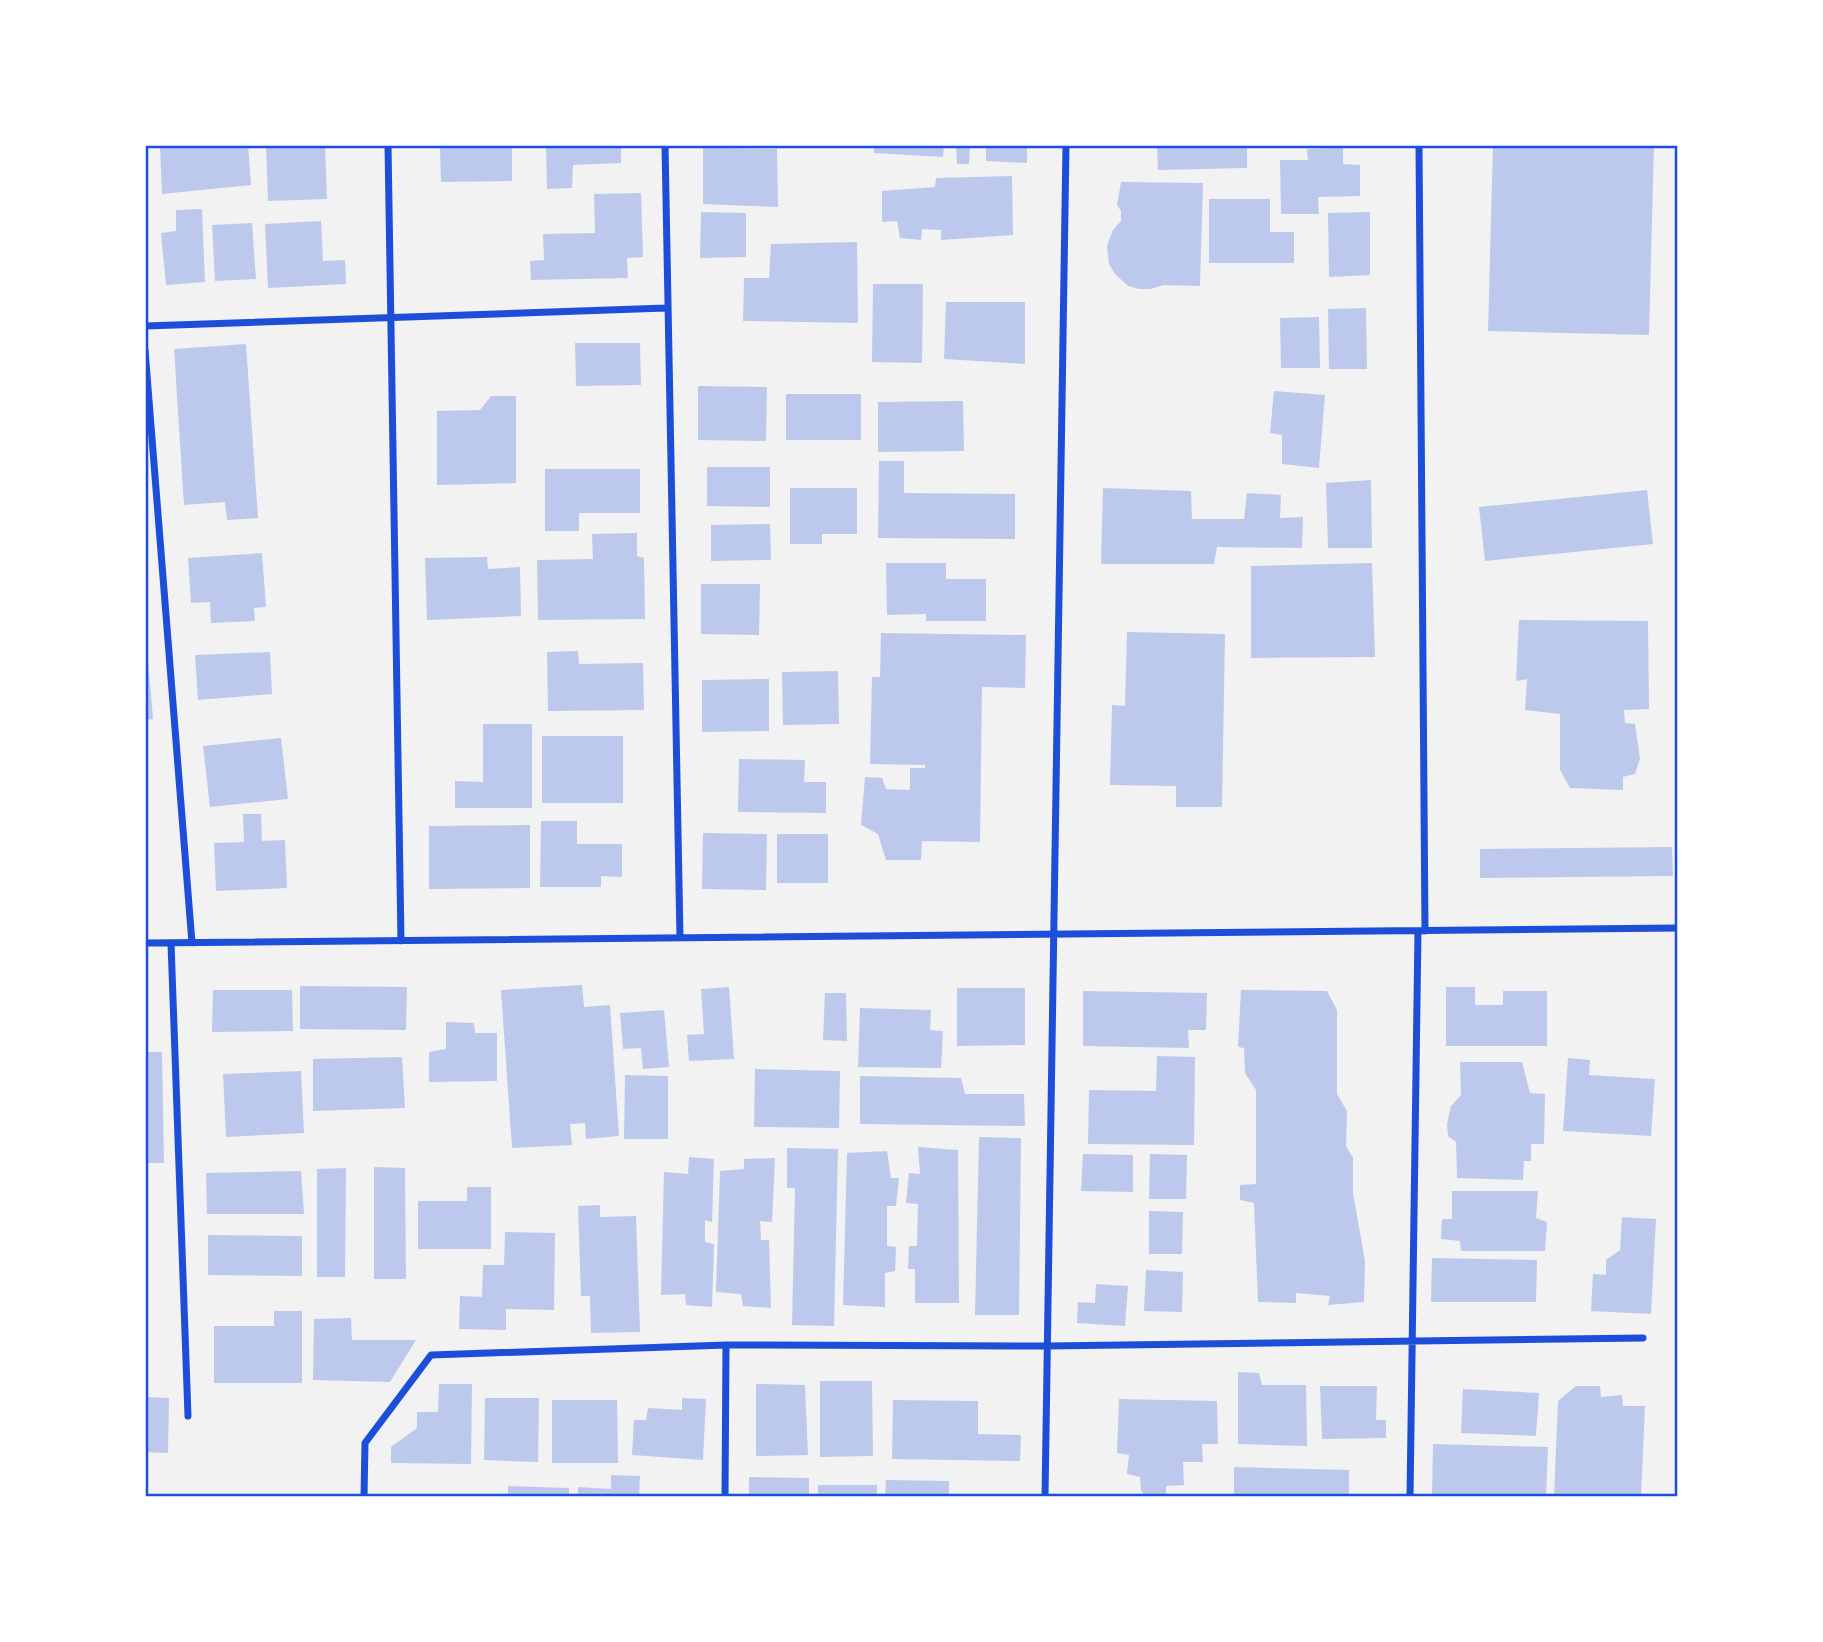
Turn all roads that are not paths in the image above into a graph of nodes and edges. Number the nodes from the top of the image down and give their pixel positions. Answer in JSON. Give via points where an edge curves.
{"nodes":[{"id":1,"x":388,"y":145,"type":"edge"},
{"id":2,"x":665,"y":145,"type":"edge"},
{"id":3,"x":1066,"y":145,"type":"edge"},
{"id":4,"x":1419,"y":145,"type":"edge"},
{"id":5,"x":666,"y":308,"type":"junction"},
{"id":6,"x":391,"y":316,"type":"junction"},
{"id":7,"x":145,"y":326,"type":"edge"},
{"id":8,"x":145,"y":350,"type":"edge"},
{"id":9,"x":149,"y":436,"type":"edge"},
{"id":10,"x":1678,"y":928,"type":"edge"},
{"id":11,"x":1422,"y":931,"type":"junction"},
{"id":12,"x":1052,"y":934,"type":"junction"},
{"id":13,"x":680,"y":938,"type":"junction"},
{"id":14,"x":401,"y":941,"type":"junction"},
{"id":15,"x":145,"y":943,"type":"edge"},
{"id":16,"x":171,"y":943,"type":"junction"},
{"id":17,"x":192,"y":943,"type":"junction"},
{"id":18,"x":1643,"y":1338,"type":"dead end"},
{"id":19,"x":1411,"y":1341,"type":"junction"},
{"id":20,"x":726,"y":1345,"type":"junction"},
{"id":21,"x":1047,"y":1346,"type":"junction"},
{"id":22,"x":188,"y":1416,"type":"dead end"},
{"id":23,"x":364,"y":1497,"type":"edge"},
{"id":24,"x":725,"y":1497,"type":"edge"},
{"id":25,"x":1045,"y":1497,"type":"edge"},
{"id":26,"x":1410,"y":1497,"type":"edge"}],
"edges":[{"from":1,"to":6,"type":"street"},
{"from":2,"to":5,"type":"street"},
{"from":3,"to":12,"type":"street"},
{"from":4,"to":11,"type":"street"},
{"from":5,"to":6,"type":"street"},
{"from":5,"to":13,"type":"street"},
{"from":6,"to":7,"type":"street"},
{"from":6,"to":14,"type":"street"},
{"from":8,"to":9,"type":"street"},
{"from":9,"to":17,"type":"street"},
{"from":10,"to":11,"type":"street"},
{"from":11,"to":12,"type":"street"},
{"from":11,"to":19,"type":"street"},
{"from":12,"to":13,"type":"street"},
{"from":12,"to":21,"type":"street"},
{"from":13,"to":14,"type":"street"},
{"from":14,"to":17,"type":"street"},
{"from":15,"to":16,"type":"street"},
{"from":16,"to":17,"type":"street"},
{"from":16,"to":22,"type":"street"},
{"from":18,"to":19,"type":"street"},
{"from":19,"to":21,"type":"street"},
{"from":19,"to":26,"type":"street"},
{"from":20,"to":21,"type":"street"},
{"from":20,"to":23,"type":"street","via":[[431,1355],[365,1443]]},
{"from":20,"to":24,"type":"street"},
{"from":21,"to":25,"type":"street"}]}
